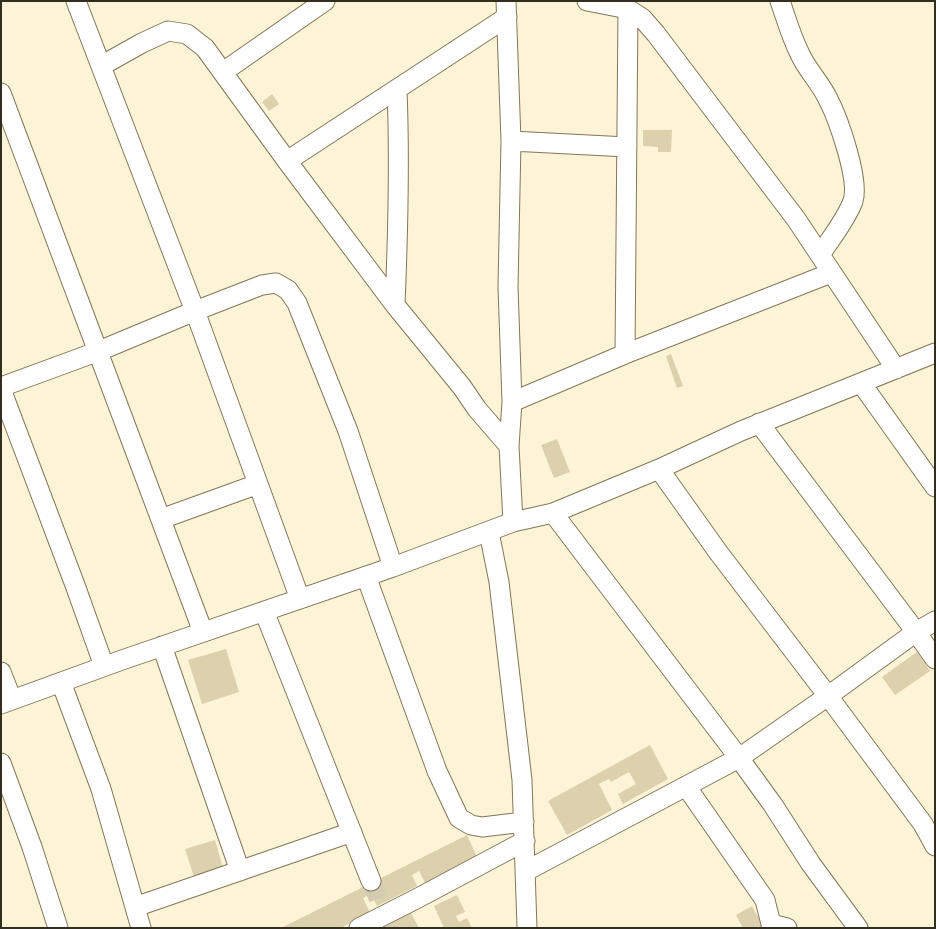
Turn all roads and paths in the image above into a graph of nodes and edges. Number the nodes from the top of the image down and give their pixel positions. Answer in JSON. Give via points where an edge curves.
{"nodes":[{"id":1,"x":76,"y":1,"type":"edge"},
{"id":2,"x":325,"y":1,"type":"edge"},
{"id":3,"x":587,"y":1,"type":"edge"},
{"id":4,"x":780,"y":1,"type":"edge"},
{"id":5,"x":506,"y":9,"type":"edge"},
{"id":6,"x":628,"y":9,"type":"junction"},
{"id":7,"x":101,"y":66,"type":"junction"},
{"id":8,"x":223,"y":72,"type":"junction"},
{"id":9,"x":397,"y":90,"type":"junction"},
{"id":10,"x":1,"y":94,"type":"edge"},
{"id":11,"x":511,"y":141,"type":"junction"},
{"id":12,"x":627,"y":147,"type":"junction"},
{"id":13,"x":287,"y":162,"type":"junction"},
{"id":14,"x":820,"y":255,"type":"junction"},
{"id":15,"x":831,"y":273,"type":"junction"},
{"id":16,"x":395,"y":305,"type":"junction"},
{"id":17,"x":195,"y":311,"type":"junction"},
{"id":18,"x":99,"y":351,"type":"junction"},
{"id":19,"x":935,"y":353,"type":"edge"},
{"id":20,"x":625,"y":354,"type":"junction"},
{"id":21,"x":896,"y":369,"type":"junction"},
{"id":22,"x":861,"y":383,"type":"junction"},
{"id":23,"x":1,"y":388,"type":"edge"},
{"id":24,"x":512,"y":402,"type":"junction"},
{"id":25,"x":759,"y":423,"type":"junction"},
{"id":26,"x":509,"y":446,"type":"junction"},
{"id":27,"x":659,"y":469,"type":"junction"},
{"id":28,"x":258,"y":484,"type":"junction"},
{"id":29,"x":935,"y":487,"type":"edge"},
{"id":30,"x":553,"y":513,"type":"junction"},
{"id":31,"x":161,"y":520,"type":"junction"},
{"id":32,"x":513,"y":522,"type":"junction"},
{"id":33,"x":489,"y":532,"type":"junction"},
{"id":34,"x":393,"y":567,"type":"junction"},
{"id":35,"x":366,"y":576,"type":"junction"},
{"id":36,"x":300,"y":599,"type":"junction"},
{"id":37,"x":264,"y":611,"type":"junction"},
{"id":38,"x":935,"y":621,"type":"edge"},
{"id":39,"x":203,"y":632,"type":"junction"},
{"id":40,"x":916,"y":632,"type":"junction"},
{"id":41,"x":162,"y":646,"type":"junction"},
{"id":42,"x":935,"y":659,"type":"edge"},
{"id":43,"x":104,"y":666,"type":"junction"},
{"id":44,"x":1,"y":672,"type":"edge"},
{"id":45,"x":61,"y":682,"type":"junction"},
{"id":46,"x":828,"y":696,"type":"junction"},
{"id":47,"x":6,"y":702,"type":"edge"},
{"id":48,"x":739,"y":758,"type":"junction"},
{"id":49,"x":1,"y":763,"type":"edge"},
{"id":50,"x":686,"y":786,"type":"junction"},
{"id":51,"x":524,"y":822,"type":"junction"},
{"id":52,"x":352,"y":832,"type":"junction"},
{"id":53,"x":525,"y":841,"type":"junction"},
{"id":54,"x":935,"y":846,"type":"edge"},
{"id":55,"x":240,"y":871,"type":"junction"},
{"id":56,"x":526,"y":871,"type":"junction"},
{"id":57,"x":371,"y":881,"type":"tunnel mouth"},
{"id":58,"x":136,"y":922,"type":"edge"},
{"id":59,"x":58,"y":928,"type":"edge"},
{"id":60,"x":359,"y":928,"type":"edge"},
{"id":61,"x":527,"y":928,"type":"edge"},
{"id":62,"x":787,"y":928,"type":"edge"},
{"id":63,"x":858,"y":928,"type":"edge"}],
"edges":[{"from":1,"to":7,"type":"street"},
{"from":2,"to":8,"type":"street"},
{"from":3,"to":6,"type":"street"},
{"from":4,"to":14,"type":"street","via":[[799,54],[827,98],[835,116],[848,153],[854,183],[854,199],[845,218]]},
{"from":5,"to":9,"type":"street"},
{"from":5,"to":11,"type":"street"},
{"from":6,"to":12,"type":"street"},
{"from":6,"to":14,"type":"street","via":[[642,18],[656,34],[796,218]]},
{"from":7,"to":8,"type":"street","via":[[168,31],[187,34],[205,48]]},
{"from":7,"to":17,"type":"street"},
{"from":8,"to":13,"type":"street"},
{"from":9,"to":13,"type":"street"},
{"from":9,"to":16,"type":"street","via":[[399,214]]},
{"from":10,"to":18,"type":"street"},
{"from":11,"to":12,"type":"street"},
{"from":11,"to":24,"type":"street","via":[[508,287]]},
{"from":12,"to":20,"type":"street"},
{"from":13,"to":16,"type":"street"},
{"from":14,"to":15,"type":"street"},
{"from":15,"to":20,"type":"street"},
{"from":15,"to":21,"type":"street"},
{"from":16,"to":26,"type":"street"},
{"from":17,"to":18,"type":"street"},
{"from":17,"to":28,"type":"street"},
{"from":17,"to":34,"type":"street","via":[[262,285],[276,283],[288,290],[297,303],[348,431]]},
{"from":18,"to":23,"type":"street"},
{"from":18,"to":31,"type":"street"},
{"from":19,"to":21,"type":"street"},
{"from":20,"to":24,"type":"street"},
{"from":21,"to":22,"type":"street"},
{"from":22,"to":25,"type":"street"},
{"from":22,"to":29,"type":"street"},
{"from":23,"to":43,"type":"street"},
{"from":24,"to":26,"type":"street"},
{"from":25,"to":27,"type":"street"},
{"from":25,"to":40,"type":"street"},
{"from":26,"to":32,"type":"street"},
{"from":27,"to":30,"type":"street"},
{"from":27,"to":46,"type":"street","via":[[718,552]]},
{"from":28,"to":31,"type":"street"},
{"from":28,"to":36,"type":"street"},
{"from":30,"to":32,"type":"street"},
{"from":30,"to":48,"type":"street"},
{"from":31,"to":39,"type":"street"},
{"from":32,"to":33,"type":"street"},
{"from":33,"to":34,"type":"street"},
{"from":33,"to":51,"type":"street","via":[[499,582],[522,780]]},
{"from":34,"to":35,"type":"street"},
{"from":35,"to":36,"type":"street"},
{"from":35,"to":51,"type":"street","via":[[437,771],[459,818],[470,825],[482,827]]},
{"from":36,"to":37,"type":"street"},
{"from":37,"to":39,"type":"street"},
{"from":37,"to":52,"type":"street"},
{"from":38,"to":40,"type":"street"},
{"from":39,"to":41,"type":"street"},
{"from":40,"to":42,"type":"street"},
{"from":40,"to":46,"type":"street"},
{"from":41,"to":43,"type":"street"},
{"from":41,"to":55,"type":"street"},
{"from":43,"to":45,"type":"street"},
{"from":44,"to":47,"type":"street"},
{"from":45,"to":47,"type":"street"},
{"from":45,"to":58,"type":"street","via":[[101,790]]},
{"from":46,"to":48,"type":"street"},
{"from":46,"to":54,"type":"street","via":[[923,824]]},
{"from":48,"to":50,"type":"street"},
{"from":48,"to":63,"type":"street"},
{"from":49,"to":59,"type":"street"},
{"from":50,"to":56,"type":"street"},
{"from":50,"to":62,"type":"street","via":[[765,900],[771,924]]},
{"from":51,"to":53,"type":"street"},
{"from":52,"to":55,"type":"street"},
{"from":52,"to":57,"type":"street"},
{"from":53,"to":56,"type":"street"},
{"from":53,"to":60,"type":"street","via":[[384,911]]},
{"from":55,"to":58,"type":"street"},
{"from":56,"to":61,"type":"street"}]}
